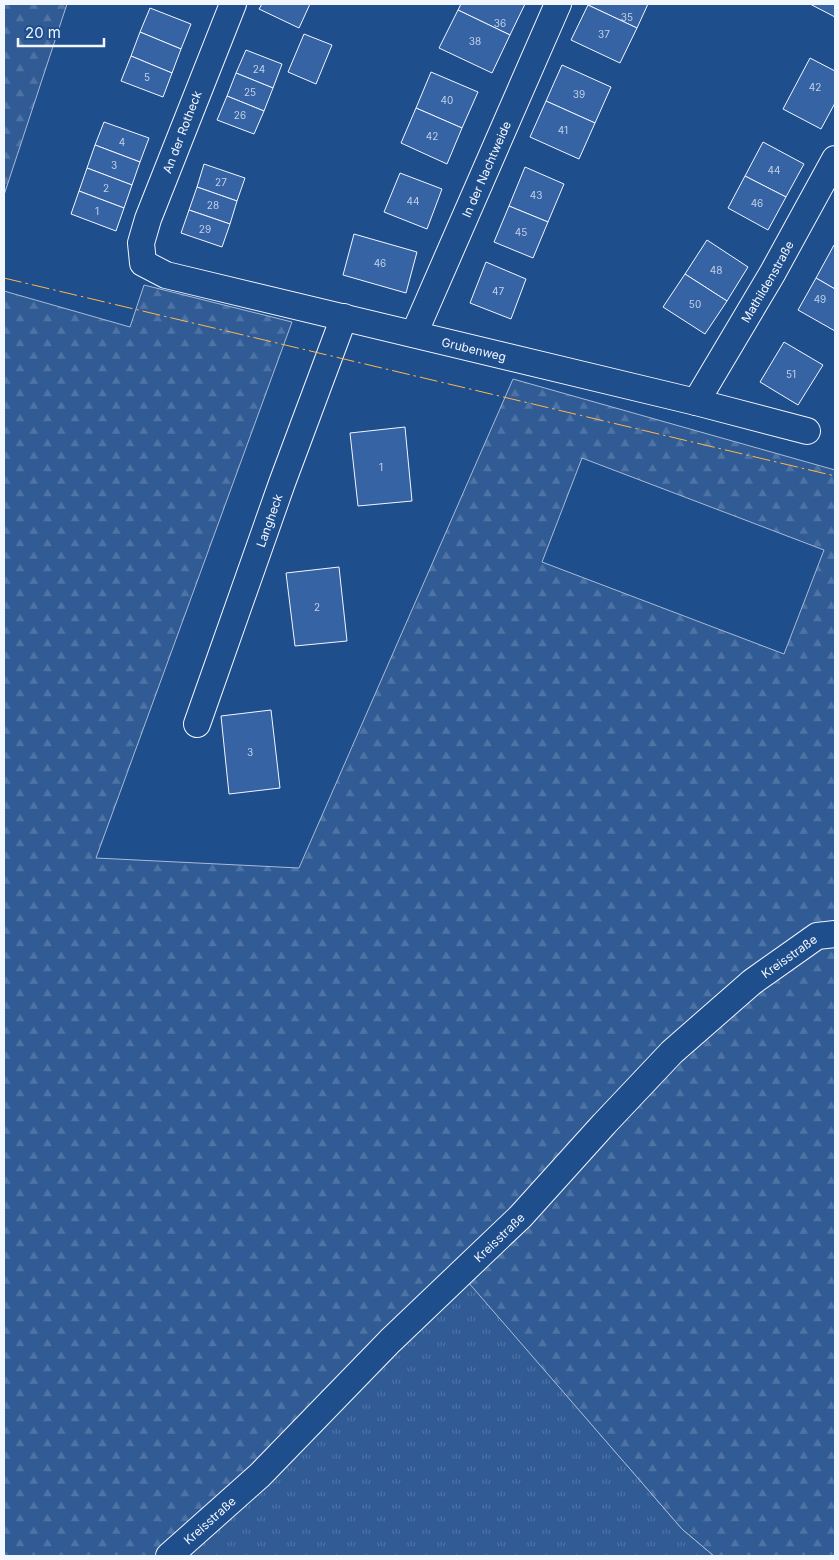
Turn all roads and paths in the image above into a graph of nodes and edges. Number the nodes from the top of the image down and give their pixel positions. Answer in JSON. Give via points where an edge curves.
{"nodes":[{"id":1,"x":233,"y":4,"type":"edge"},
{"id":2,"x":558,"y":4,"type":"edge"},
{"id":3,"x":835,"y":159,"type":"edge"},
{"id":4,"x":144,"y":262,"type":"joint"},
{"id":5,"x":344,"y":318,"type":"junction"},
{"id":6,"x":414,"y":334,"type":"junction"},
{"id":7,"x":696,"y":402,"type":"junction"},
{"id":8,"x":806,"y":431,"type":"dead end"},
{"id":9,"x":197,"y":724,"type":"dead end"},
{"id":10,"x":835,"y":934,"type":"edge"},
{"id":11,"x":168,"y":1556,"type":"edge"}],
"edges":[{"from":1,"to":4,"type":"street","name":"An der Rotheck","via":[[148,219],[141,243]]},
{"from":2,"to":6,"type":"street","name":"In der Nachtweide"},
{"from":3,"to":7,"type":"street","name":"Mathildenstraße"},
{"from":4,"to":5,"type":"street","name":"Grubenweg","via":[[166,275]]},
{"from":5,"to":6,"type":"street","name":"Grubenweg"},
{"from":5,"to":9,"type":"street","name":"Langheck"},
{"from":6,"to":7,"type":"street","name":"Grubenweg"},
{"from":7,"to":8,"type":"street","name":"Grubenweg"},
{"from":10,"to":11,"type":"street","name":"Kreisstraße","via":[[817,936],[752,982],[672,1052],[521,1216],[390,1341],[260,1475]]}]}
